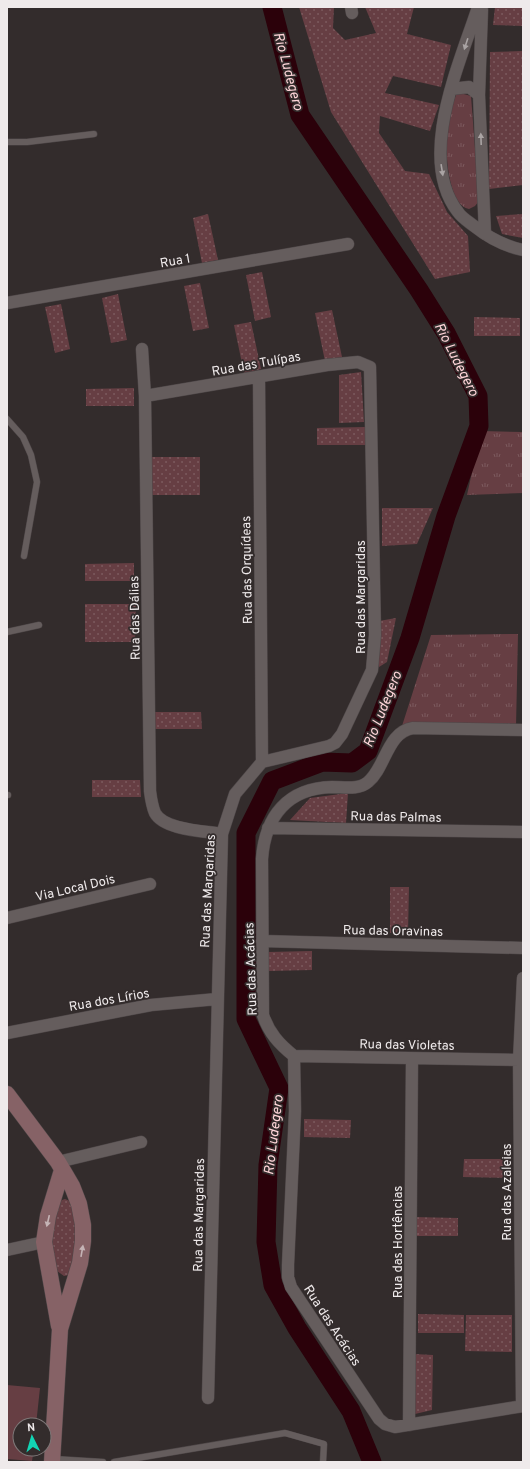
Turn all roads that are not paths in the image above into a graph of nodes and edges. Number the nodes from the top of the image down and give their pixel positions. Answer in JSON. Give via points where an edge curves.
{"nodes":[{"id":1,"x":478,"y":7,"type":"edge"},
{"id":2,"x":482,"y":7,"type":"edge"},
{"id":3,"x":451,"y":89,"type":"junction"},
{"id":4,"x":479,"y":95,"type":"junction"},
{"id":5,"x":94,"y":134,"type":"dead end"},
{"id":6,"x":7,"y":142,"type":"edge"},
{"id":7,"x":484,"y":206,"type":"junction"},
{"id":8,"x":458,"y":213,"type":"junction"},
{"id":9,"x":485,"y":234,"type":"junction"},
{"id":10,"x":348,"y":244,"type":"dead end"},
{"id":11,"x":523,"y":250,"type":"edge"},
{"id":12,"x":7,"y":303,"type":"edge"},
{"id":13,"x":142,"y":349,"type":"dead end"},
{"id":14,"x":370,"y":367,"type":"joint"},
{"id":15,"x":258,"y":377,"type":"junction"},
{"id":16,"x":145,"y":396,"type":"junction"},
{"id":17,"x":7,"y":419,"type":"edge"},
{"id":18,"x":24,"y":556,"type":"dead end"},
{"id":19,"x":39,"y":625,"type":"dead end"},
{"id":20,"x":7,"y":632,"type":"edge"},
{"id":21,"x":523,"y":730,"type":"edge"},
{"id":22,"x":262,"y":762,"type":"junction"},
{"id":23,"x":268,"y":828,"type":"junction"},
{"id":24,"x":523,"y":832,"type":"edge"},
{"id":25,"x":222,"y":834,"type":"junction"},
{"id":26,"x":150,"y":884,"type":"dead end"},
{"id":27,"x":7,"y":918,"type":"edge"},
{"id":28,"x":262,"y":941,"type":"junction"},
{"id":29,"x":523,"y":948,"type":"edge"},
{"id":30,"x":523,"y":978,"type":"edge"},
{"id":31,"x":217,"y":999,"type":"junction"},
{"id":32,"x":7,"y":1033,"type":"edge"},
{"id":33,"x":294,"y":1056,"type":"junction"},
{"id":34,"x":412,"y":1059,"type":"junction"},
{"id":35,"x":519,"y":1060,"type":"junction"},
{"id":36,"x":7,"y":1094,"type":"edge"},
{"id":37,"x":141,"y":1142,"type":"dead end"},
{"id":38,"x":60,"y":1166,"type":"junction"},
{"id":39,"x":76,"y":1195,"type":"junction"},
{"id":40,"x":54,"y":1197,"type":"junction"},
{"id":41,"x":44,"y":1242,"type":"junction"},
{"id":42,"x":7,"y":1250,"type":"edge"},
{"id":43,"x":50,"y":1278,"type":"junction"},
{"id":44,"x":75,"y":1278,"type":"junction"},
{"id":45,"x":60,"y":1329,"type":"junction"},
{"id":46,"x":208,"y":1398,"type":"dead end"},
{"id":47,"x":522,"y":1406,"type":"edge"},
{"id":48,"x":409,"y":1425,"type":"junction"},
{"id":49,"x":52,"y":1460,"type":"edge"},
{"id":50,"x":103,"y":1462,"type":"edge"},
{"id":51,"x":114,"y":1462,"type":"edge"},
{"id":52,"x":323,"y":1462,"type":"edge"}],
"edges":[{"from":1,"to":3,"type":"street","one_way":true},
{"from":2,"to":4,"type":"street"},
{"from":3,"to":4,"type":"street","via":[[469,87]]},
{"from":3,"to":8,"type":"street","one_way":true,"via":[[439,156],[444,184]]},
{"from":7,"to":4,"type":"street","one_way":true},
{"from":5,"to":6,"type":"lane"},
{"from":7,"to":8,"type":"street","via":[[474,215]]},
{"from":7,"to":9,"type":"street"},
{"from":8,"to":9,"type":"street"},
{"from":9,"to":11,"type":"street","via":[[501,244]]},
{"from":10,"to":12,"type":"street","name":"Rua 1"},
{"from":13,"to":16,"type":"street","name":"Rua das Dálias"},
{"from":14,"to":15,"type":"street","name":"Rua das Tulípas","via":[[358,362],[349,362]]},
{"from":14,"to":22,"type":"street","name":"Rua das Margaridas","via":[[375,635],[372,670],[342,734],[335,743]]},
{"from":15,"to":16,"type":"street","name":"Rua das Tulípas"},
{"from":15,"to":22,"type":"street","name":"Rua das Orquídeas"},
{"from":16,"to":25,"type":"street","name":"Rua das Dálias","via":[[152,803],[155,813],[167,823]]},
{"from":17,"to":18,"type":"lane","via":[[23,437],[31,455],[37,482]]},
{"from":19,"to":20,"type":"lane"},
{"from":21,"to":23,"type":"street","name":"Rua das Acácias","via":[[407,728],[398,734],[379,768],[367,783],[357,787],[317,788],[300,793],[288,800]]},
{"from":22,"to":25,"type":"street","name":"Rua das Margaridas","via":[[235,794]]},
{"from":23,"to":24,"type":"street","name":"Rua das Palmas"},
{"from":23,"to":28,"type":"street","name":"Rua das Acácias","via":[[264,838],[262,859]]},
{"from":25,"to":31,"type":"street","name":"Rua das Margaridas"},
{"from":26,"to":27,"type":"street","name":"Via Local Dois"},
{"from":28,"to":29,"type":"street","name":"Rua das Oravinas"},
{"from":28,"to":33,"type":"street","name":"Rua das Acácias","via":[[263,1015],[275,1038]]},
{"from":30,"to":35,"type":"street","name":"Rua das Azaleias"},
{"from":31,"to":32,"type":"street","name":"Rua dos Lírios","via":[[151,1005]]},
{"from":31,"to":46,"type":"street","name":"Rua das Margaridas"},
{"from":33,"to":34,"type":"street","name":"Rua das Violetas"},
{"from":33,"to":48,"type":"street","name":"Rua das Acácias","via":[[295,1111],[288,1277],[296,1296],[379,1419],[388,1426]]},
{"from":34,"to":35,"type":"street","name":"Rua das Violetas"},
{"from":34,"to":48,"type":"street","name":"Rua das Hortências"},
{"from":35,"to":47,"type":"street","name":"Rua das Azaleias"},
{"from":36,"to":38,"type":"main road"},
{"from":37,"to":38,"type":"street"},
{"from":38,"to":39,"type":"main road"},
{"from":38,"to":40,"type":"main road"},
{"from":39,"to":40,"type":"main road"},
{"from":44,"to":39,"type":"main road","one_way":true,"via":[[83,1241],[83,1226]]},
{"from":40,"to":41,"type":"main road","one_way":true},
{"from":41,"to":42,"type":"street"},
{"from":41,"to":43,"type":"main road"},
{"from":43,"to":44,"type":"main road","via":[[63,1281]]},
{"from":43,"to":45,"type":"main road"},
{"from":44,"to":45,"type":"main road"},
{"from":45,"to":49,"type":"main road"},
{"from":47,"to":48,"type":"street","name":"Rua das Acácias"},
{"from":49,"to":50,"type":"lane"},
{"from":51,"to":52,"type":"lane","via":[[285,1433],[324,1444]]}]}
